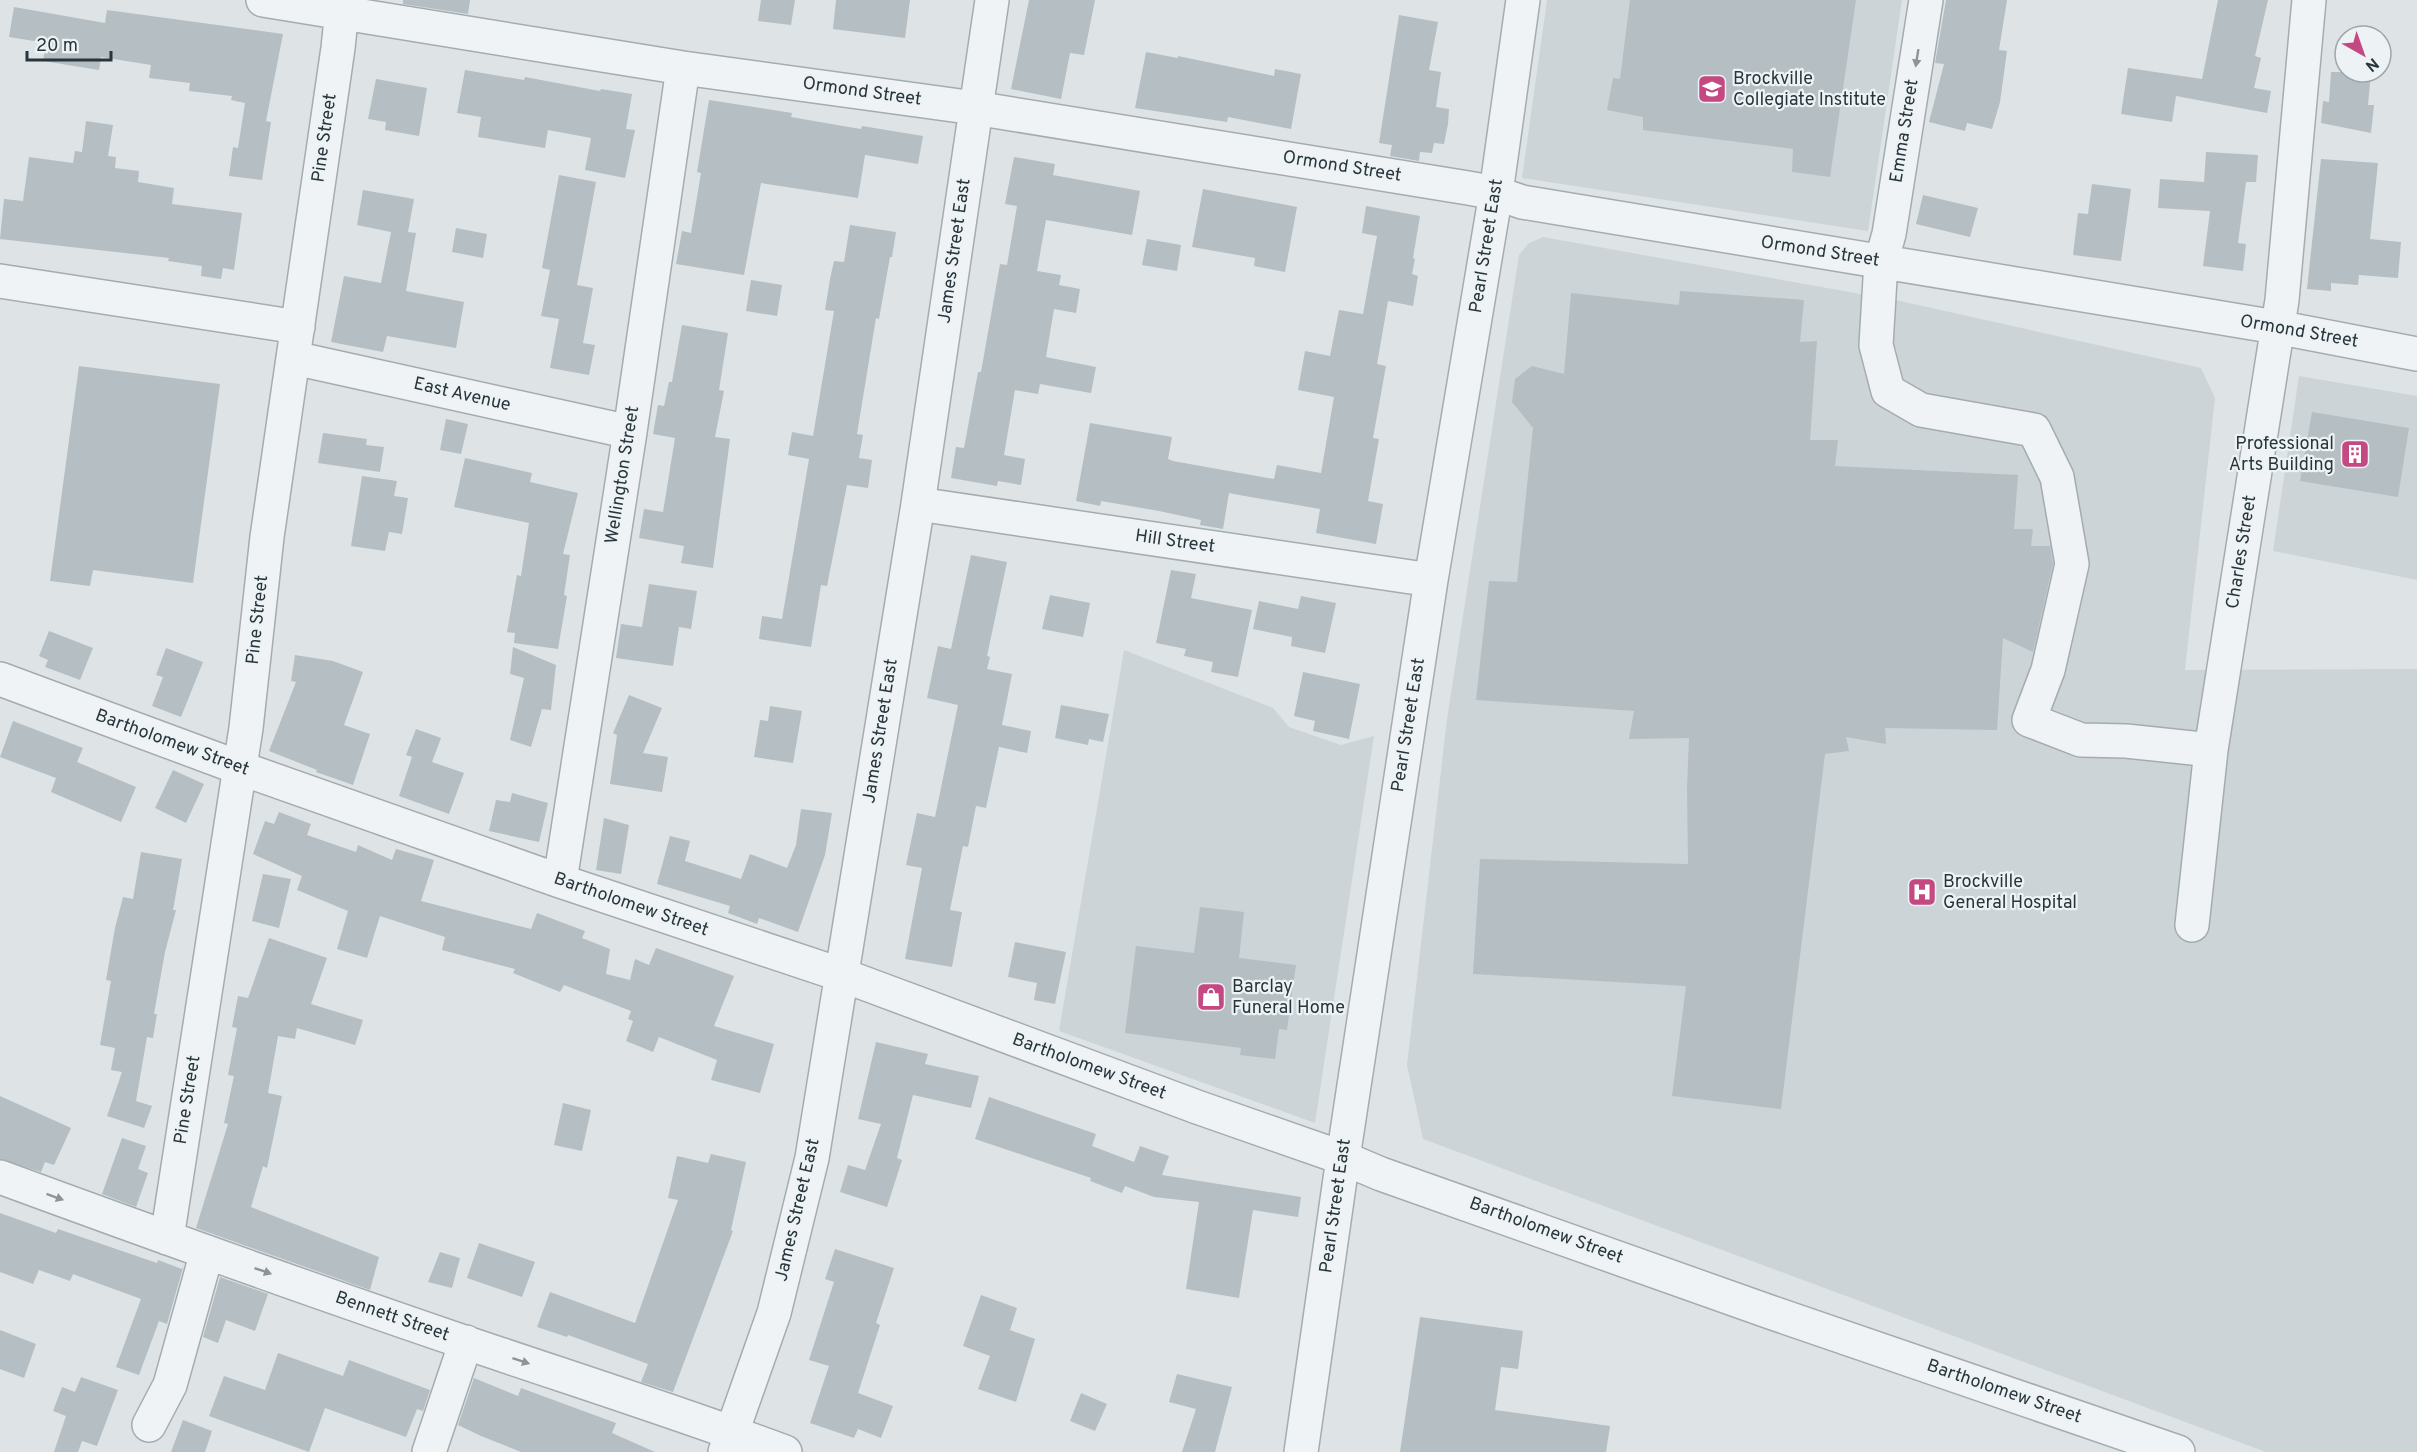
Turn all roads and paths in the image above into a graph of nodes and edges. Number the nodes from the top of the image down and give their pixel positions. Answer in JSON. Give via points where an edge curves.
{"nodes":[{"id":1,"x":263,"y":0,"type":"edge"},
{"id":2,"x":992,"y":0,"type":"edge"},
{"id":3,"x":1523,"y":0,"type":"edge"},
{"id":4,"x":1926,"y":0,"type":"edge"},
{"id":5,"x":2309,"y":0,"type":"edge"},
{"id":6,"x":342,"y":6,"type":"edge"},
{"id":7,"x":683,"y":68,"type":"junction"},
{"id":8,"x":975,"y":108,"type":"junction"},
{"id":9,"x":1496,"y":193,"type":"junction"},
{"id":10,"x":1881,"y":262,"type":"junction"},
{"id":11,"x":0,"y":281,"type":"edge"},
{"id":12,"x":2276,"y":327,"type":"junction"},
{"id":13,"x":296,"y":342,"type":"junction"},
{"id":14,"x":2417,"y":354,"type":"edge"},
{"id":15,"x":630,"y":432,"type":"junction"},
{"id":16,"x":918,"y":504,"type":"junction"},
{"id":17,"x":1431,"y":580,"type":"junction"},
{"id":18,"x":0,"y":679,"type":"edge"},
{"id":19,"x":2211,"y":750,"type":"junction"},
{"id":20,"x":240,"y":768,"type":"junction"},
{"id":21,"x":560,"y":881,"type":"junction"},
{"id":22,"x":2192,"y":925,"type":"dead end"},
{"id":23,"x":842,"y":975,"type":"junction"},
{"id":24,"x":1343,"y":1158,"type":"junction"},
{"id":25,"x":0,"y":1177,"type":"edge"},
{"id":26,"x":167,"y":1238,"type":"junction"},
{"id":27,"x":207,"y":1252,"type":"junction"},
{"id":28,"x":466,"y":1342,"type":"junction"},
{"id":29,"x":149,"y":1425,"type":"dead end"},
{"id":30,"x":728,"y":1442,"type":"edge"},
{"id":31,"x":429,"y":1452,"type":"edge"},
{"id":32,"x":785,"y":1452,"type":"edge"},
{"id":33,"x":1301,"y":1452,"type":"edge"},
{"id":34,"x":2178,"y":1452,"type":"edge"}],
"edges":[{"from":1,"to":6,"type":"street","name":"Ormond Street"},
{"from":2,"to":8,"type":"street","name":"James Street East"},
{"from":3,"to":9,"type":"street","name":"Pearl Street East"},
{"from":4,"to":10,"type":"street","name":"Emma Street","one_way":true,"via":[[1889,234]]},
{"from":5,"to":12,"type":"street","name":"Charles Street","via":[[2282,300]]},
{"from":6,"to":7,"type":"street","name":"Ormond Street"},
{"from":6,"to":13,"type":"street","name":"Pine Street"},
{"from":7,"to":8,"type":"street","name":"Ormond Street"},
{"from":7,"to":15,"type":"street","name":"Wellington Street"},
{"from":8,"to":9,"type":"street","name":"Ormond Street"},
{"from":8,"to":16,"type":"street","name":"James Street East"},
{"from":9,"to":10,"type":"street","name":"Ormond Street","via":[[1522,202]]},
{"from":9,"to":17,"type":"street","name":"Pearl Street East"},
{"from":10,"to":12,"type":"street","name":"Ormond Street"},
{"from":10,"to":19,"type":"street","name":"Emma Street","via":[[1876,345],[1888,391],[1921,410],[2034,430],[2057,477],[2072,564],[2048,670],[2029,720],[2081,740]]},
{"from":11,"to":13,"type":"street","name":"East Avenue"},
{"from":12,"to":14,"type":"street","name":"Ormond Street"},
{"from":12,"to":19,"type":"street","name":"Charles Street"},
{"from":13,"to":15,"type":"street","name":"East Avenue"},
{"from":13,"to":20,"type":"street","name":"Pine Street","via":[[267,537]]},
{"from":15,"to":21,"type":"street","name":"Wellington Street"},
{"from":16,"to":17,"type":"street","name":"Hill Street"},
{"from":16,"to":23,"type":"street","name":"James Street East"},
{"from":17,"to":24,"type":"street","name":"Pearl Street East"},
{"from":18,"to":20,"type":"street","name":"Bartholomew Street"},
{"from":19,"to":22,"type":"street","name":"Charles Street"},
{"from":20,"to":21,"type":"street","name":"Bartholomew Street"},
{"from":20,"to":26,"type":"street","name":"Pine Street"},
{"from":21,"to":23,"type":"street","name":"Bartholomew Street"},
{"from":23,"to":24,"type":"street","name":"Bartholomew Street"},
{"from":23,"to":30,"type":"street","name":"James Street East","via":[[813,1158],[774,1313]]},
{"from":24,"to":33,"type":"street","name":"Pearl Street East"},
{"from":24,"to":34,"type":"street","name":"Bartholomew Street","via":[[1770,1312]]},
{"from":25,"to":26,"type":"street","name":"Bennett Street","one_way":true},
{"from":26,"to":27,"type":"street","name":"Bennett Street"},
{"from":27,"to":28,"type":"street","name":"Bennett Street","one_way":true},
{"from":27,"to":29,"type":"street","via":[[170,1385]]},
{"from":28,"to":30,"type":"street","name":"Bennett Street","one_way":true},
{"from":28,"to":31,"type":"street"},
{"from":30,"to":32,"type":"street","name":"Bennett Street"}]}
